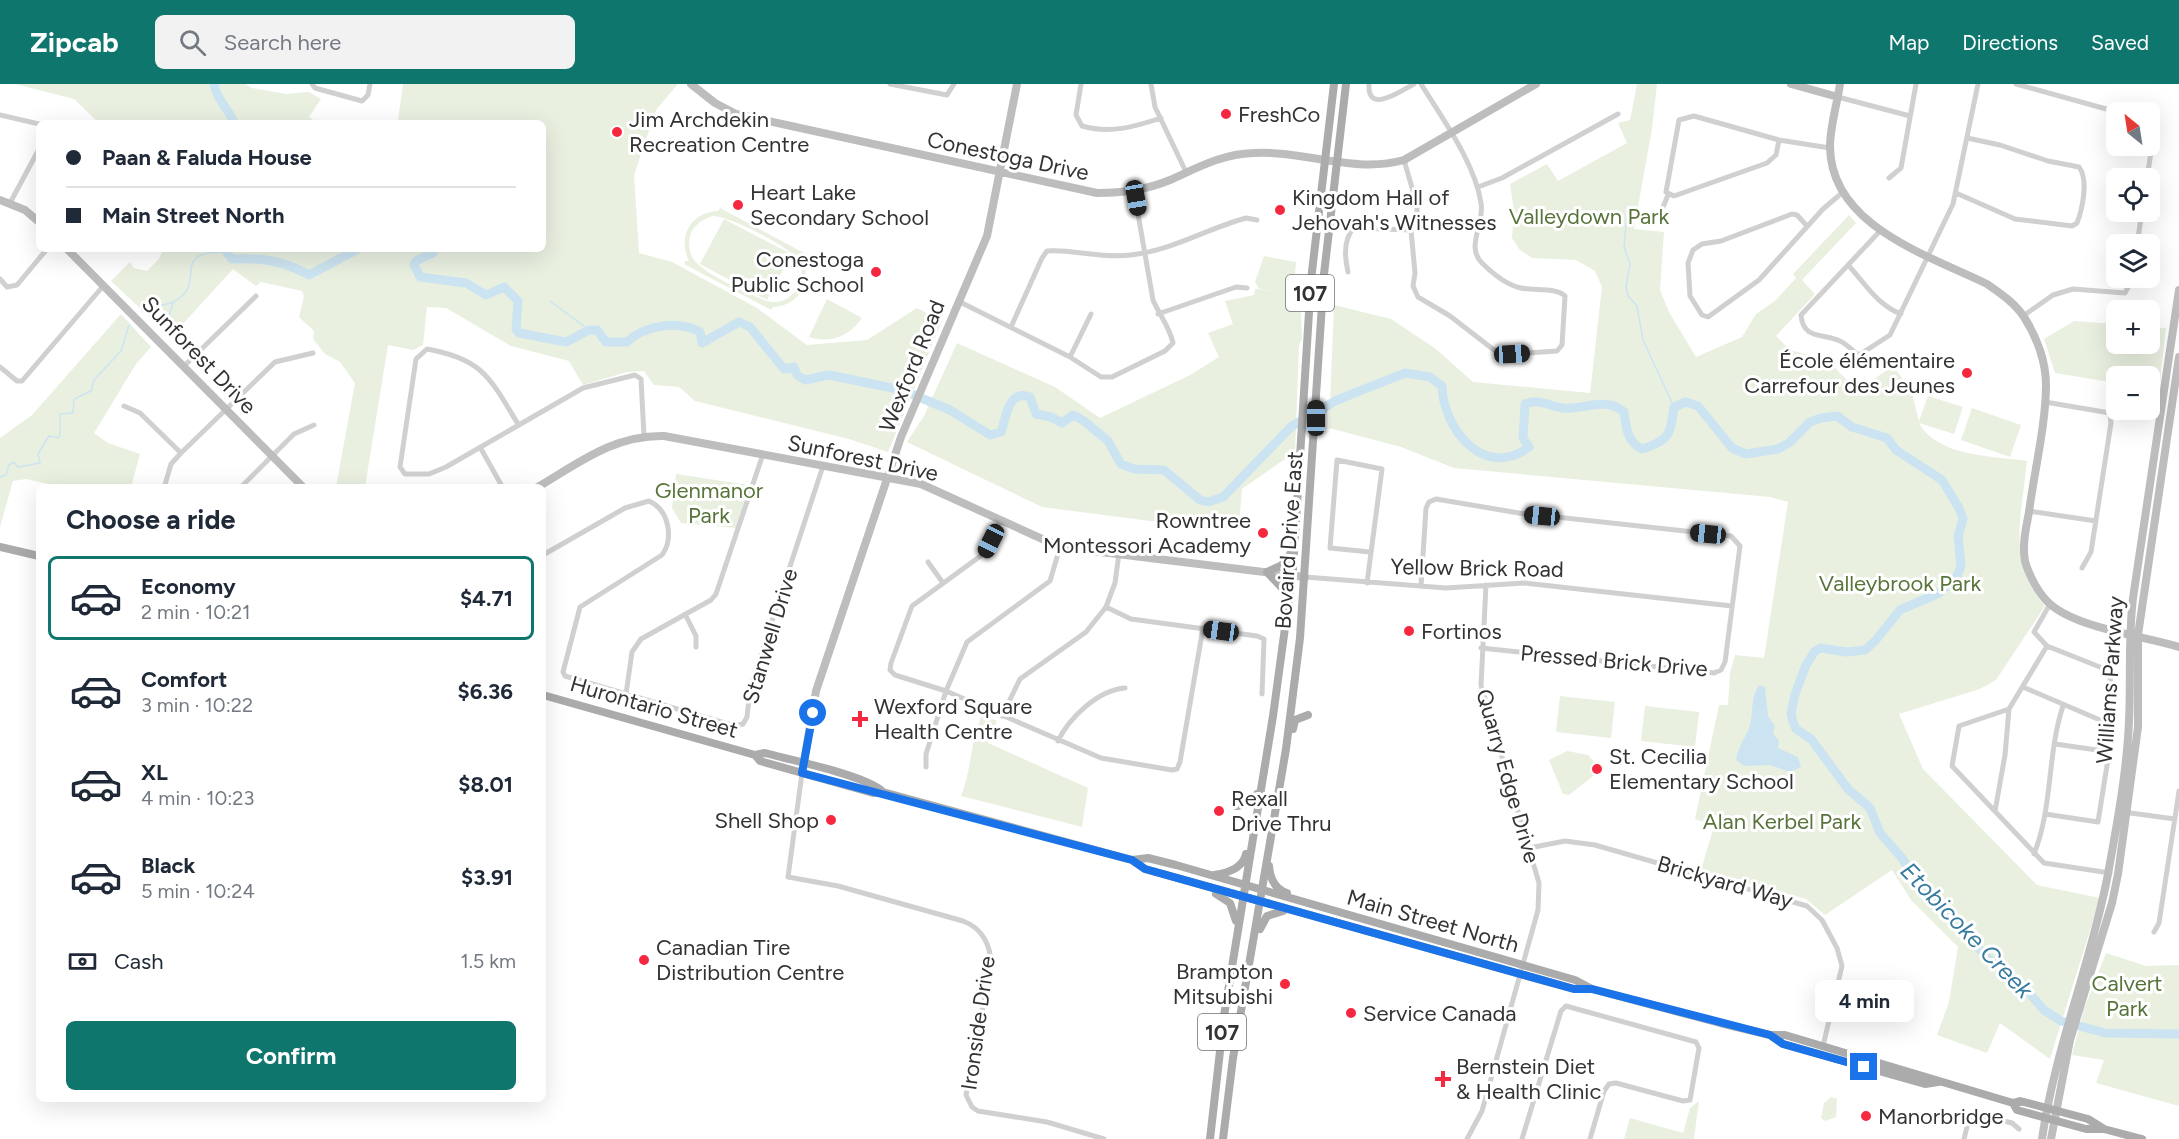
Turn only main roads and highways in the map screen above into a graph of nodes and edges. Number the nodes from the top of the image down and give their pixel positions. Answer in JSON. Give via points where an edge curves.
{"nodes":[{"id":1,"x":1334,"y":84,"type":"edge"},
{"id":2,"x":1346,"y":84,"type":"edge"},
{"id":3,"x":1295,"y":546,"type":"junction"},
{"id":4,"x":0,"y":547,"type":"edge"},
{"id":5,"x":36,"y":555,"type":"edge"},
{"id":6,"x":1288,"y":602,"type":"junction"},
{"id":7,"x":1294,"y":686,"type":"junction"},
{"id":8,"x":546,"y":696,"type":"edge"},
{"id":9,"x":1287,"y":740,"type":"junction"},
{"id":10,"x":1261,"y":789,"type":"junction"},
{"id":11,"x":1237,"y":806,"type":"dead end"},
{"id":12,"x":1253,"y":838,"type":"junction"},
{"id":13,"x":1268,"y":857,"type":"junction"},
{"id":14,"x":1132,"y":860,"type":"junction"},
{"id":15,"x":1208,"y":875,"type":"junction"},
{"id":16,"x":1245,"y":885,"type":"junction"},
{"id":17,"x":1201,"y":886,"type":"junction"},
{"id":18,"x":1262,"y":890,"type":"junction"},
{"id":19,"x":1243,"y":897,"type":"junction"},
{"id":20,"x":1260,"y":902,"type":"junction"},
{"id":21,"x":1303,"y":902,"type":"junction"},
{"id":22,"x":1299,"y":913,"type":"junction"},
{"id":23,"x":1236,"y":935,"type":"junction"},
{"id":24,"x":1254,"y":942,"type":"junction"},
{"id":25,"x":1521,"y":970,"type":"junction"},
{"id":26,"x":1770,"y":1035,"type":"junction"},
{"id":27,"x":1938,"y":1082,"type":"junction"},
{"id":28,"x":1211,"y":1129,"type":"junction"},
{"id":29,"x":1224,"y":1137,"type":"edge"},
{"id":30,"x":1202,"y":1139,"type":"edge"},
{"id":31,"x":1210,"y":1139,"type":"edge"},
{"id":32,"x":2142,"y":1139,"type":"edge"}],
"edges":[{"from":1,"to":3,"type":"main road","name":"Bovaird Drive East","number":"107","via":[[1311,280]]},
{"from":2,"to":7,"type":"main road","name":"Bovaird Drive East","number":"107","via":[[1323,274],[1305,577]]},
{"from":3,"to":6,"type":"main road","name":"Bovaird Drive East","number":"107"},
{"from":3,"to":6,"type":"main road","via":[[1285,563],[1267,572],[1283,589]]},
{"from":4,"to":5,"type":"main road"},
{"from":6,"to":10,"type":"main road","name":"Bovaird Drive East","number":"107"},
{"from":7,"to":9,"type":"main road","name":"Bovaird Drive East","number":"107"},
{"from":7,"to":9,"type":"main road","via":[[1294,705],[1308,715],[1295,720]]},
{"from":8,"to":14,"type":"main road","name":"Hurontario Street","via":[[755,755],[765,753],[803,768],[877,785],[883,792]]},
{"from":9,"to":13,"type":"main road","name":"Bovaird Drive East","number":"107"},
{"from":10,"to":11,"type":"main road","via":[[1254,802]]},
{"from":10,"to":12,"type":"main road","name":"Bovaird Drive East","number":"107"},
{"from":12,"to":15,"type":"main road","via":[[1236,868]]},
{"from":12,"to":16,"type":"main road","name":"Bovaird Drive East","number":"107"},
{"from":13,"to":18,"type":"main road","name":"Bovaird Drive East","number":"107"},
{"from":13,"to":21,"type":"main road","via":[[1276,886]]},
{"from":14,"to":15,"type":"main road","name":"Hurontario Street","via":[[1148,858]]},
{"from":14,"to":17,"type":"main road","name":"Hurontario Street","via":[[1145,869]]},
{"from":15,"to":16,"type":"main road","name":"Hurontario Street"},
{"from":16,"to":18,"type":"main road","name":"Hurontario Street"},
{"from":16,"to":19,"type":"main road","number":"107"},
{"from":17,"to":19,"type":"main road","name":"Hurontario Street"},
{"from":17,"to":23,"type":"main road","via":[[1230,903]]},
{"from":18,"to":20,"type":"main road","number":"107"},
{"from":18,"to":21,"type":"main road","name":"Main Street North"},
{"from":19,"to":20,"type":"main road","name":"Hurontario Street"},
{"from":19,"to":23,"type":"main road","number":"107"},
{"from":20,"to":22,"type":"main road","name":"Main Street North"},
{"from":20,"to":24,"type":"main road","number":"107"},
{"from":21,"to":25,"type":"main road","name":"Main Street North"},
{"from":22,"to":24,"type":"main road","via":[[1270,914],[1263,919]]},
{"from":22,"to":25,"type":"main road","name":"Main Street North"},
{"from":23,"to":28,"type":"main road","number":"107"},
{"from":24,"to":29,"type":"main road","number":"107","via":[[1233,1058]]},
{"from":25,"to":26,"type":"main road","name":"Main Street North","via":[[1574,989],[1592,989]]},
{"from":26,"to":27,"type":"main road","name":"Main Street North","via":[[1785,1035]]},
{"from":26,"to":27,"type":"main road","name":"Main Street North","via":[[1783,1044],[1925,1084]]},
{"from":27,"to":32,"type":"main road","name":"Main Street North","via":[[2013,1103],[2017,1110],[2088,1119],[2104,1129]]},
{"from":28,"to":30,"type":"main road"},
{"from":28,"to":31,"type":"main road","number":"107"}]}
